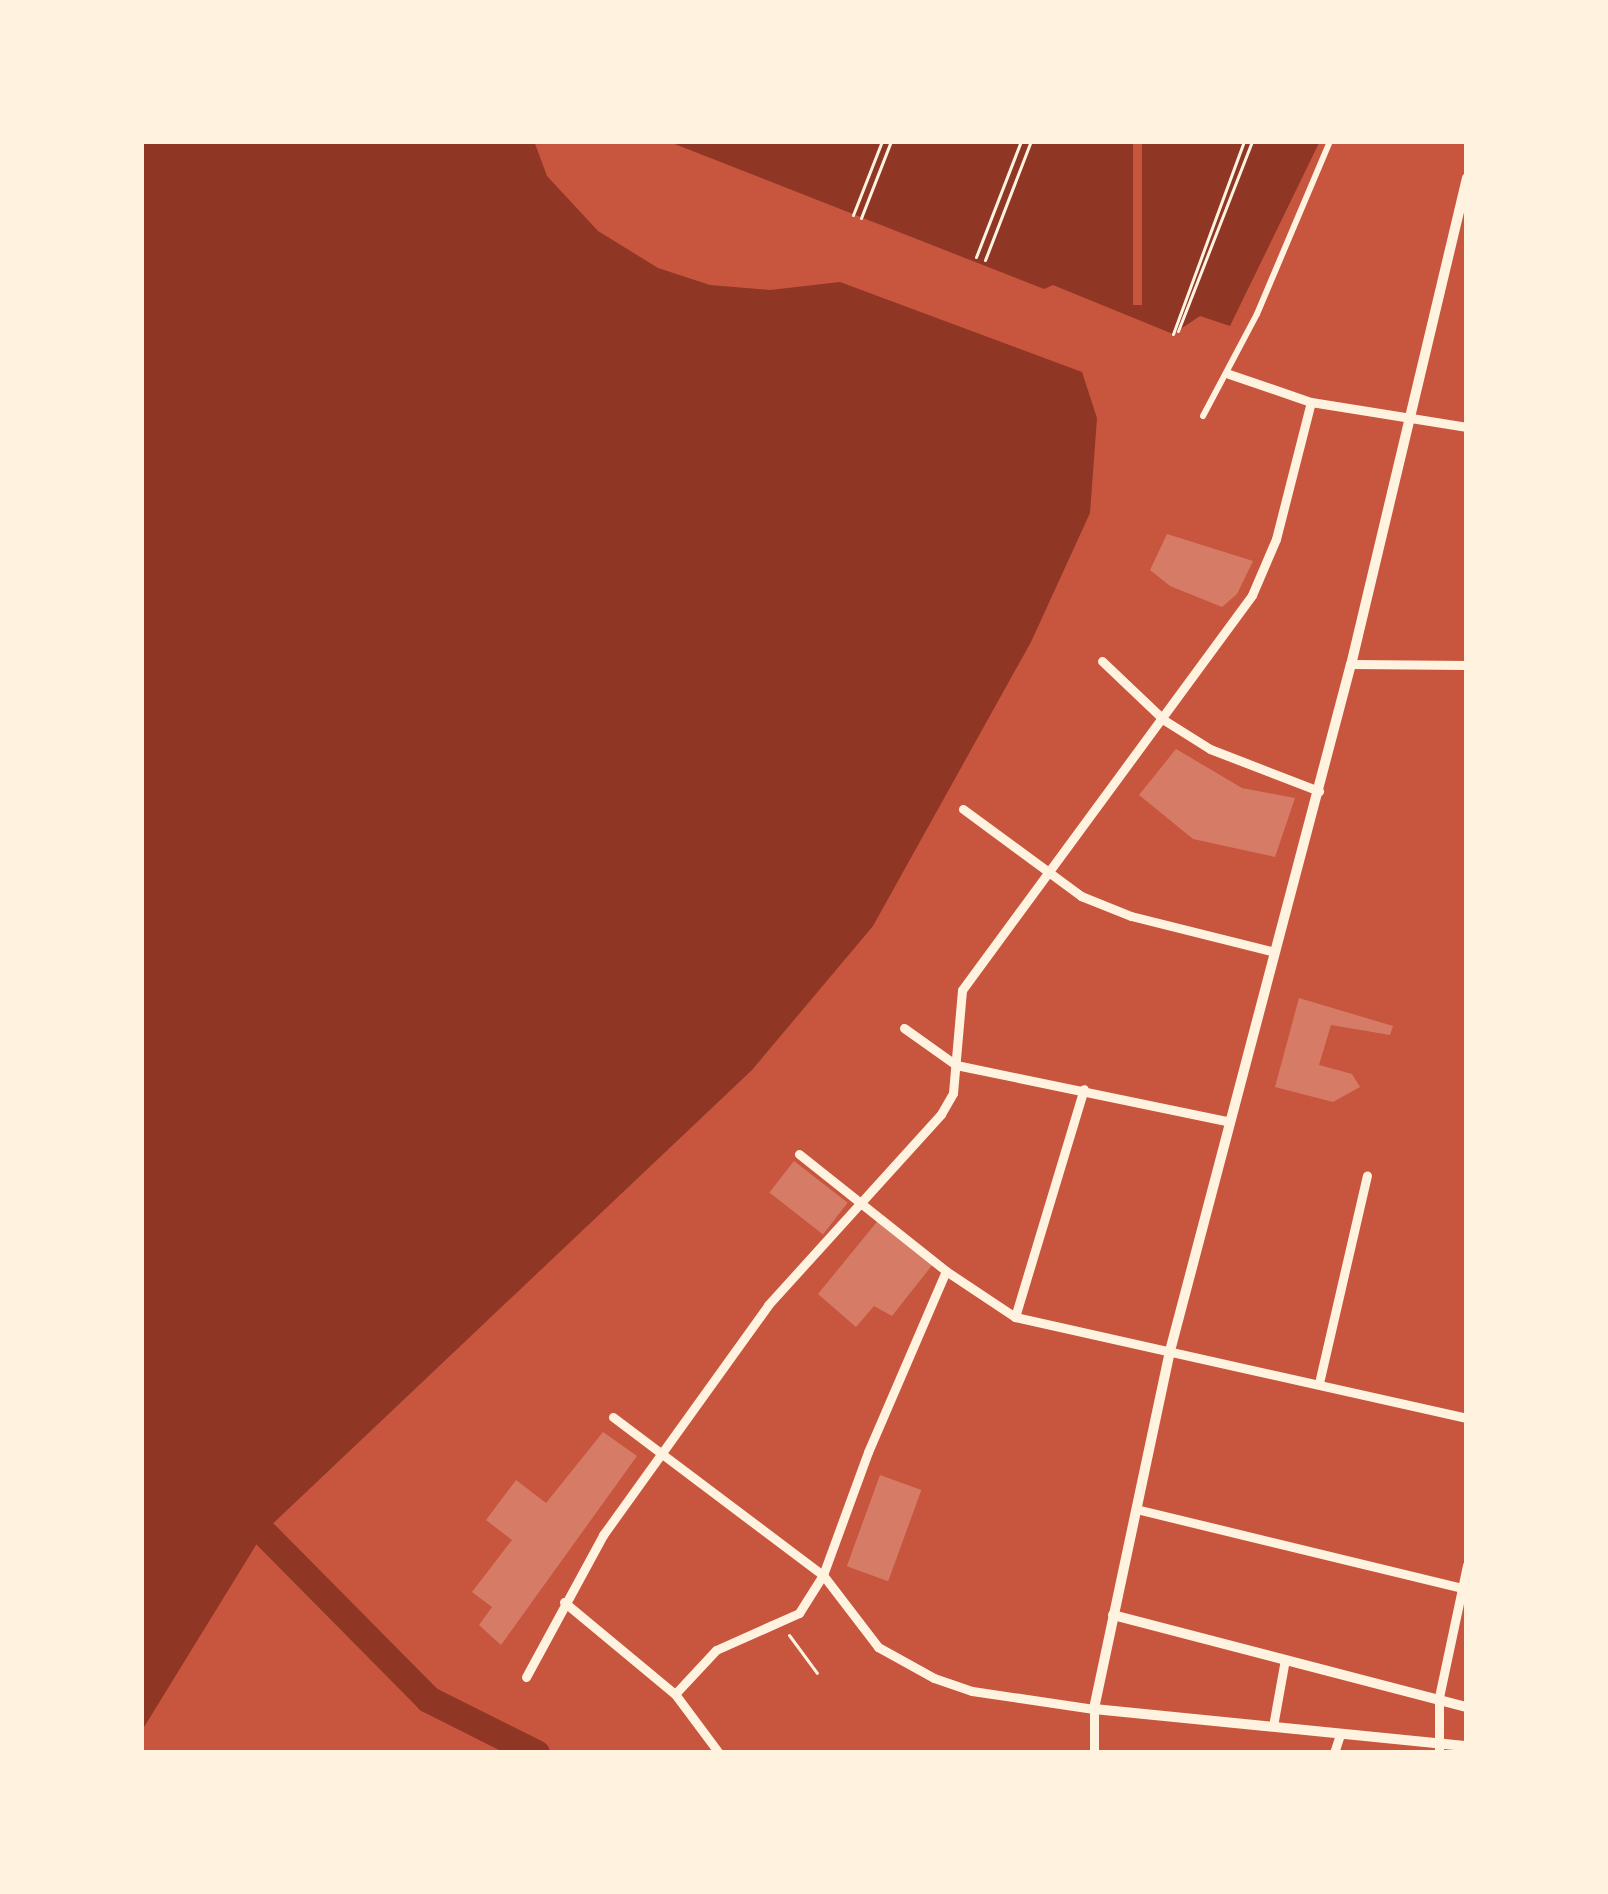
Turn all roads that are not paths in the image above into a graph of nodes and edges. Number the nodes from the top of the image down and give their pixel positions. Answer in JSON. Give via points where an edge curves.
{"nodes":[{"id":1,"x":1330,"y":141,"type":"edge"},
{"id":2,"x":1467,"y":178,"type":"edge"},
{"id":3,"x":1228,"y":374,"type":"junction"},
{"id":4,"x":1311,"y":402,"type":"junction"},
{"id":5,"x":1203,"y":416,"type":"dead end"},
{"id":6,"x":1409,"y":418,"type":"junction"},
{"id":7,"x":1467,"y":427,"type":"edge"},
{"id":8,"x":1102,"y":661,"type":"dead end"},
{"id":9,"x":1352,"y":664,"type":"junction"},
{"id":10,"x":1467,"y":665,"type":"edge"},
{"id":11,"x":1164,"y":720,"type":"junction"},
{"id":12,"x":1318,"y":790,"type":"junction"},
{"id":13,"x":963,"y":809,"type":"dead end"},
{"id":14,"x":1049,"y":877,"type":"junction"},
{"id":15,"x":1275,"y":952,"type":"junction"},
{"id":16,"x":904,"y":1028,"type":"dead end"},
{"id":17,"x":956,"y":1065,"type":"junction"},
{"id":18,"x":1084,"y":1089,"type":"junction"},
{"id":19,"x":1226,"y":1121,"type":"junction"},
{"id":20,"x":799,"y":1154,"type":"dead end"},
{"id":21,"x":1367,"y":1175,"type":"dead end"},
{"id":22,"x":861,"y":1198,"type":"junction"},
{"id":23,"x":946,"y":1271,"type":"junction"},
{"id":24,"x":1015,"y":1317,"type":"junction"},
{"id":25,"x":1170,"y":1351,"type":"junction"},
{"id":26,"x":1319,"y":1383,"type":"junction"},
{"id":27,"x":614,"y":1417,"type":"dead end"},
{"id":28,"x":1467,"y":1418,"type":"edge"},
{"id":29,"x":661,"y":1453,"type":"junction"},
{"id":30,"x":1136,"y":1509,"type":"junction"},
{"id":31,"x":1467,"y":1565,"type":"edge"},
{"id":32,"x":823,"y":1574,"type":"junction"},
{"id":33,"x":1462,"y":1588,"type":"junction"},
{"id":34,"x":564,"y":1602,"type":"junction"},
{"id":35,"x":1113,"y":1615,"type":"junction"},
{"id":36,"x":1285,"y":1659,"type":"junction"},
{"id":37,"x":526,"y":1677,"type":"dead end"},
{"id":38,"x":676,"y":1694,"type":"junction"},
{"id":39,"x":1439,"y":1697,"type":"junction"},
{"id":40,"x":1467,"y":1707,"type":"edge"},
{"id":41,"x":1094,"y":1709,"type":"junction"},
{"id":42,"x":1273,"y":1726,"type":"junction"},
{"id":43,"x":1340,"y":1734,"type":"junction"},
{"id":44,"x":1467,"y":1746,"type":"edge"},
{"id":45,"x":1439,"y":1747,"type":"edge"},
{"id":46,"x":718,"y":1753,"type":"edge"},
{"id":47,"x":1094,"y":1753,"type":"edge"},
{"id":48,"x":1334,"y":1753,"type":"edge"}],
"edges":[{"from":1,"to":3,"type":"street"},
{"from":2,"to":6,"type":"street"},
{"from":3,"to":4,"type":"street"},
{"from":3,"to":5,"type":"street"},
{"from":4,"to":6,"type":"street"},
{"from":4,"to":11,"type":"street","via":[[1268,566]]},
{"from":6,"to":7,"type":"street"},
{"from":6,"to":9,"type":"street"},
{"from":8,"to":11,"type":"street"},
{"from":9,"to":10,"type":"street"},
{"from":9,"to":12,"type":"street"},
{"from":11,"to":12,"type":"street","via":[[1237,763]]},
{"from":11,"to":14,"type":"street"},
{"from":12,"to":15,"type":"street"},
{"from":13,"to":14,"type":"street"},
{"from":14,"to":15,"type":"street","via":[[1132,916]]},
{"from":14,"to":17,"type":"street","via":[[962,990]]},
{"from":15,"to":19,"type":"street"},
{"from":16,"to":17,"type":"street"},
{"from":17,"to":18,"type":"street"},
{"from":17,"to":22,"type":"street","via":[[941,1114]]},
{"from":18,"to":19,"type":"street"},
{"from":18,"to":24,"type":"street"},
{"from":19,"to":25,"type":"street"},
{"from":20,"to":22,"type":"street"},
{"from":21,"to":26,"type":"street"},
{"from":22,"to":23,"type":"street"},
{"from":22,"to":29,"type":"street","via":[[768,1305]]},
{"from":23,"to":24,"type":"street"},
{"from":23,"to":32,"type":"street"},
{"from":24,"to":25,"type":"street"},
{"from":25,"to":26,"type":"street"},
{"from":25,"to":30,"type":"street"},
{"from":26,"to":28,"type":"street"},
{"from":27,"to":29,"type":"street"},
{"from":29,"to":32,"type":"street"},
{"from":29,"to":34,"type":"street"},
{"from":30,"to":33,"type":"street"},
{"from":30,"to":35,"type":"street"},
{"from":31,"to":33,"type":"street"},
{"from":32,"to":38,"type":"street","via":[[799,1613],[716,1650]]},
{"from":32,"to":41,"type":"street","via":[[864,1632],[905,1665],[973,1691]]},
{"from":33,"to":39,"type":"street"},
{"from":34,"to":37,"type":"street"},
{"from":34,"to":38,"type":"street"},
{"from":35,"to":36,"type":"street"},
{"from":35,"to":41,"type":"street"},
{"from":36,"to":39,"type":"street"},
{"from":36,"to":42,"type":"street"},
{"from":38,"to":46,"type":"street"},
{"from":39,"to":40,"type":"street"},
{"from":39,"to":45,"type":"street"},
{"from":41,"to":42,"type":"street"},
{"from":41,"to":47,"type":"street"},
{"from":42,"to":43,"type":"street"},
{"from":43,"to":45,"type":"street"},
{"from":43,"to":48,"type":"street"},
{"from":44,"to":45,"type":"street"}]}
